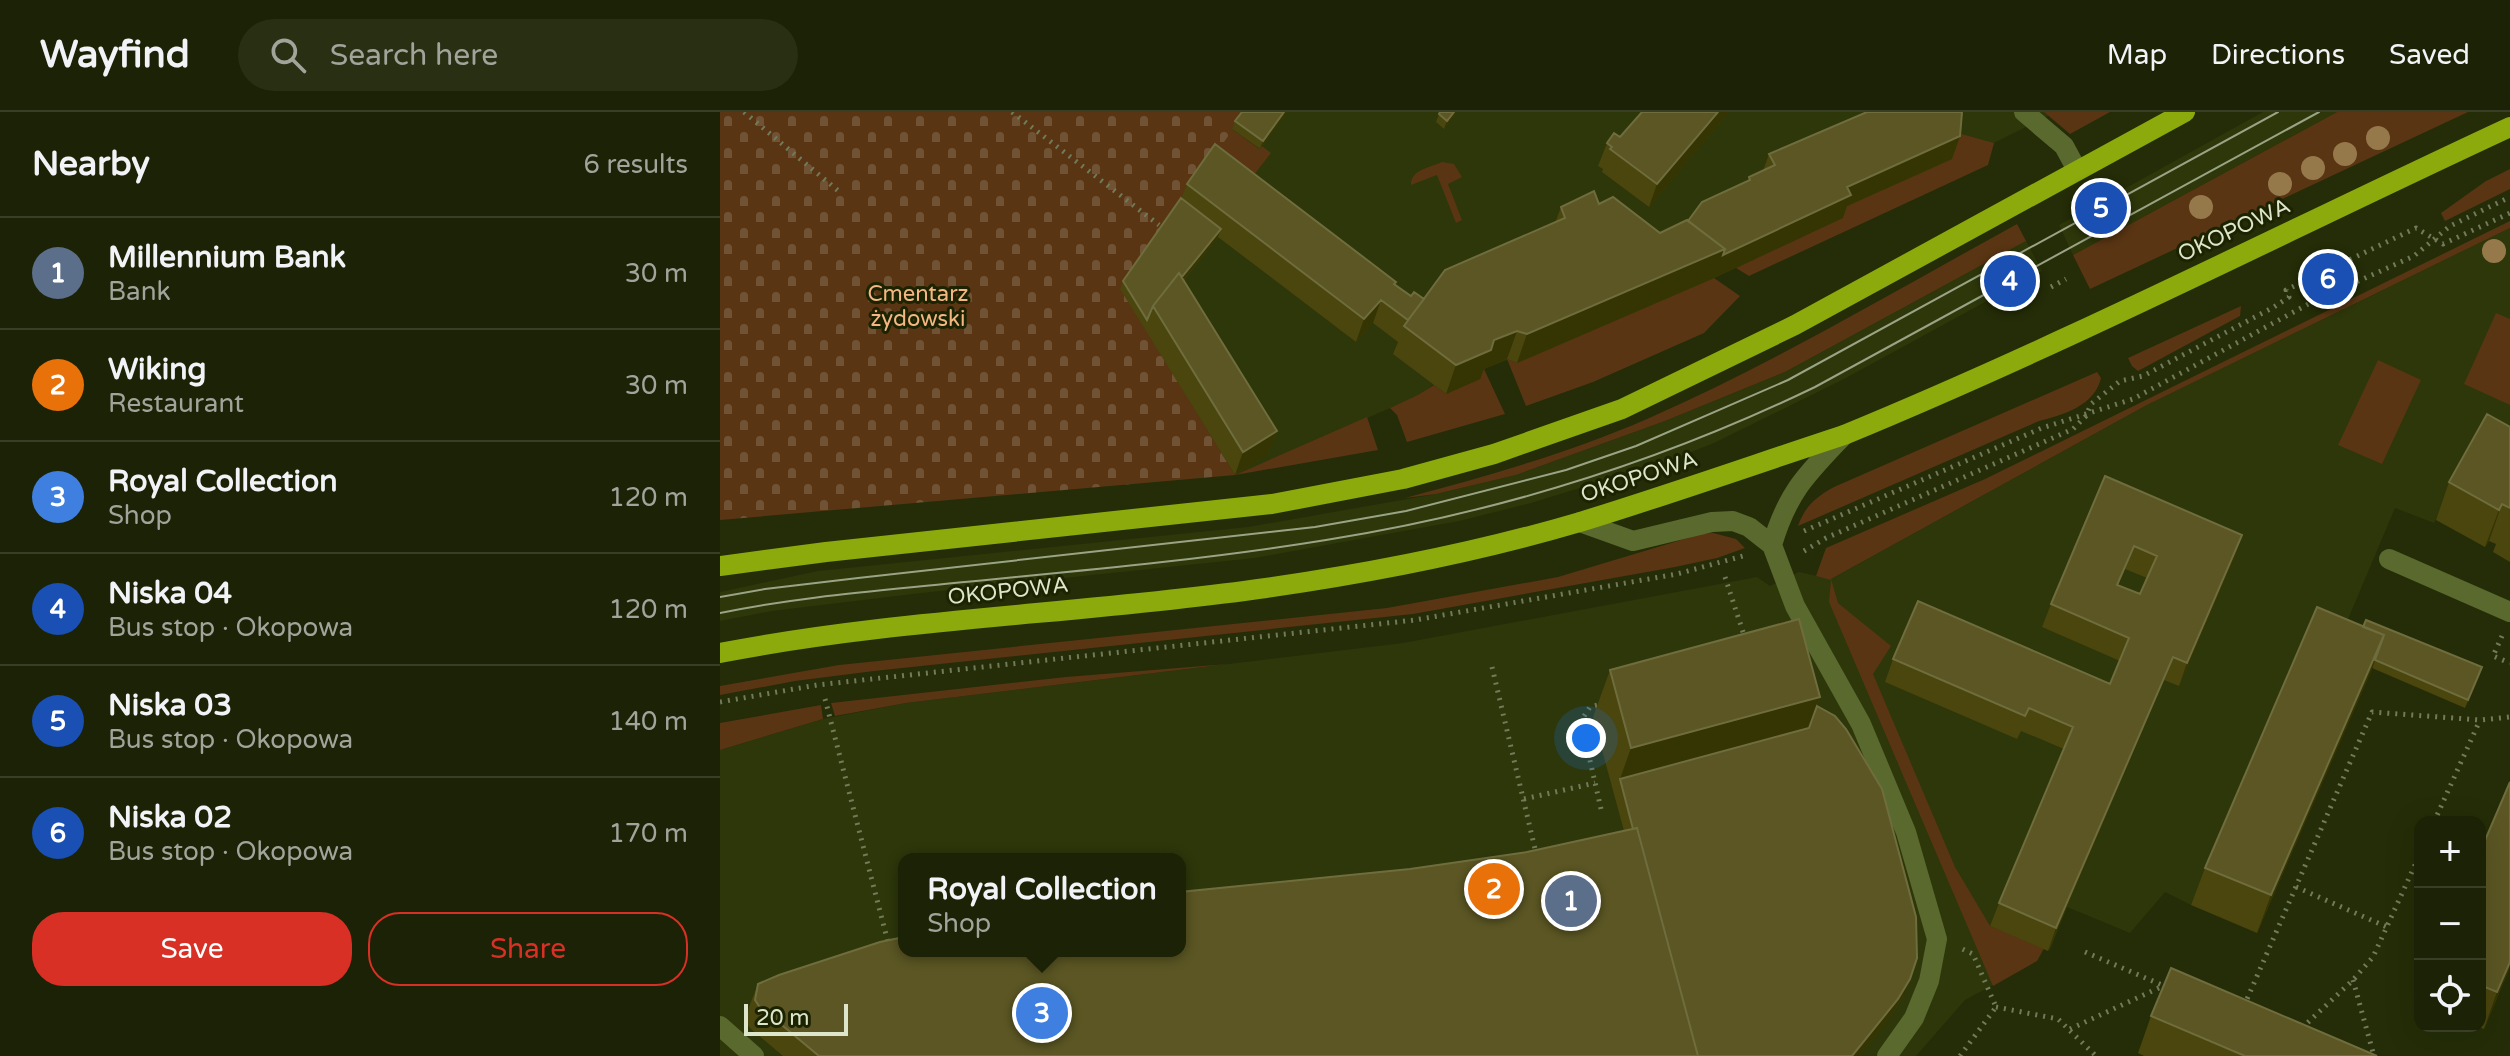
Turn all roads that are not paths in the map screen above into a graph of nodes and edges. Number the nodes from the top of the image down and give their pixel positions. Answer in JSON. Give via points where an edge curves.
{"nodes":[{"id":1,"x":2024,"y":112,"type":"edge"},
{"id":2,"x":2185,"y":112,"type":"edge"},
{"id":3,"x":2510,"y":127,"type":"edge"},
{"id":4,"x":2077,"y":170,"type":"junction"},
{"id":5,"x":1844,"y":435,"type":"junction"},
{"id":6,"x":1580,"y":522,"type":"junction"},
{"id":7,"x":1772,"y":545,"type":"junction"},
{"id":8,"x":2389,"y":559,"type":"dead end"},
{"id":9,"x":720,"y":566,"type":"edge"},
{"id":10,"x":2507,"y":621,"type":"edge"},
{"id":11,"x":720,"y":653,"type":"edge"},
{"id":12,"x":1842,"y":690,"type":"junction"},
{"id":13,"x":1834,"y":711,"type":"edge"},
{"id":14,"x":720,"y":1026,"type":"edge"},
{"id":15,"x":754,"y":1056,"type":"edge"},
{"id":16,"x":1887,"y":1056,"type":"edge"}],
"edges":[{"from":1,"to":4,"type":"street","via":[[2064,146]]},
{"from":2,"to":4,"type":"main road"},
{"from":3,"to":5,"type":"main road","name":"OKOPOWA"},
{"from":4,"to":9,"type":"main road","via":[[1795,325],[1622,409],[1450,467],[1272,504]]},
{"from":5,"to":6,"type":"main road","name":"OKOPOWA"},
{"from":5,"to":7,"type":"street","via":[[1795,488]]},
{"from":6,"to":7,"type":"street","via":[[1633,541],[1733,521]]},
{"from":6,"to":11,"type":"main road","name":"OKOPOWA","via":[[1493,545],[1277,586],[801,637]]},
{"from":7,"to":12,"type":"street","via":[[1795,606]]},
{"from":8,"to":10,"type":"street"},
{"from":12,"to":13,"type":"street"},
{"from":12,"to":16,"type":"street","via":[[1906,832],[1937,939],[1929,981],[1914,1018]]},
{"from":14,"to":15,"type":"street"}]}
